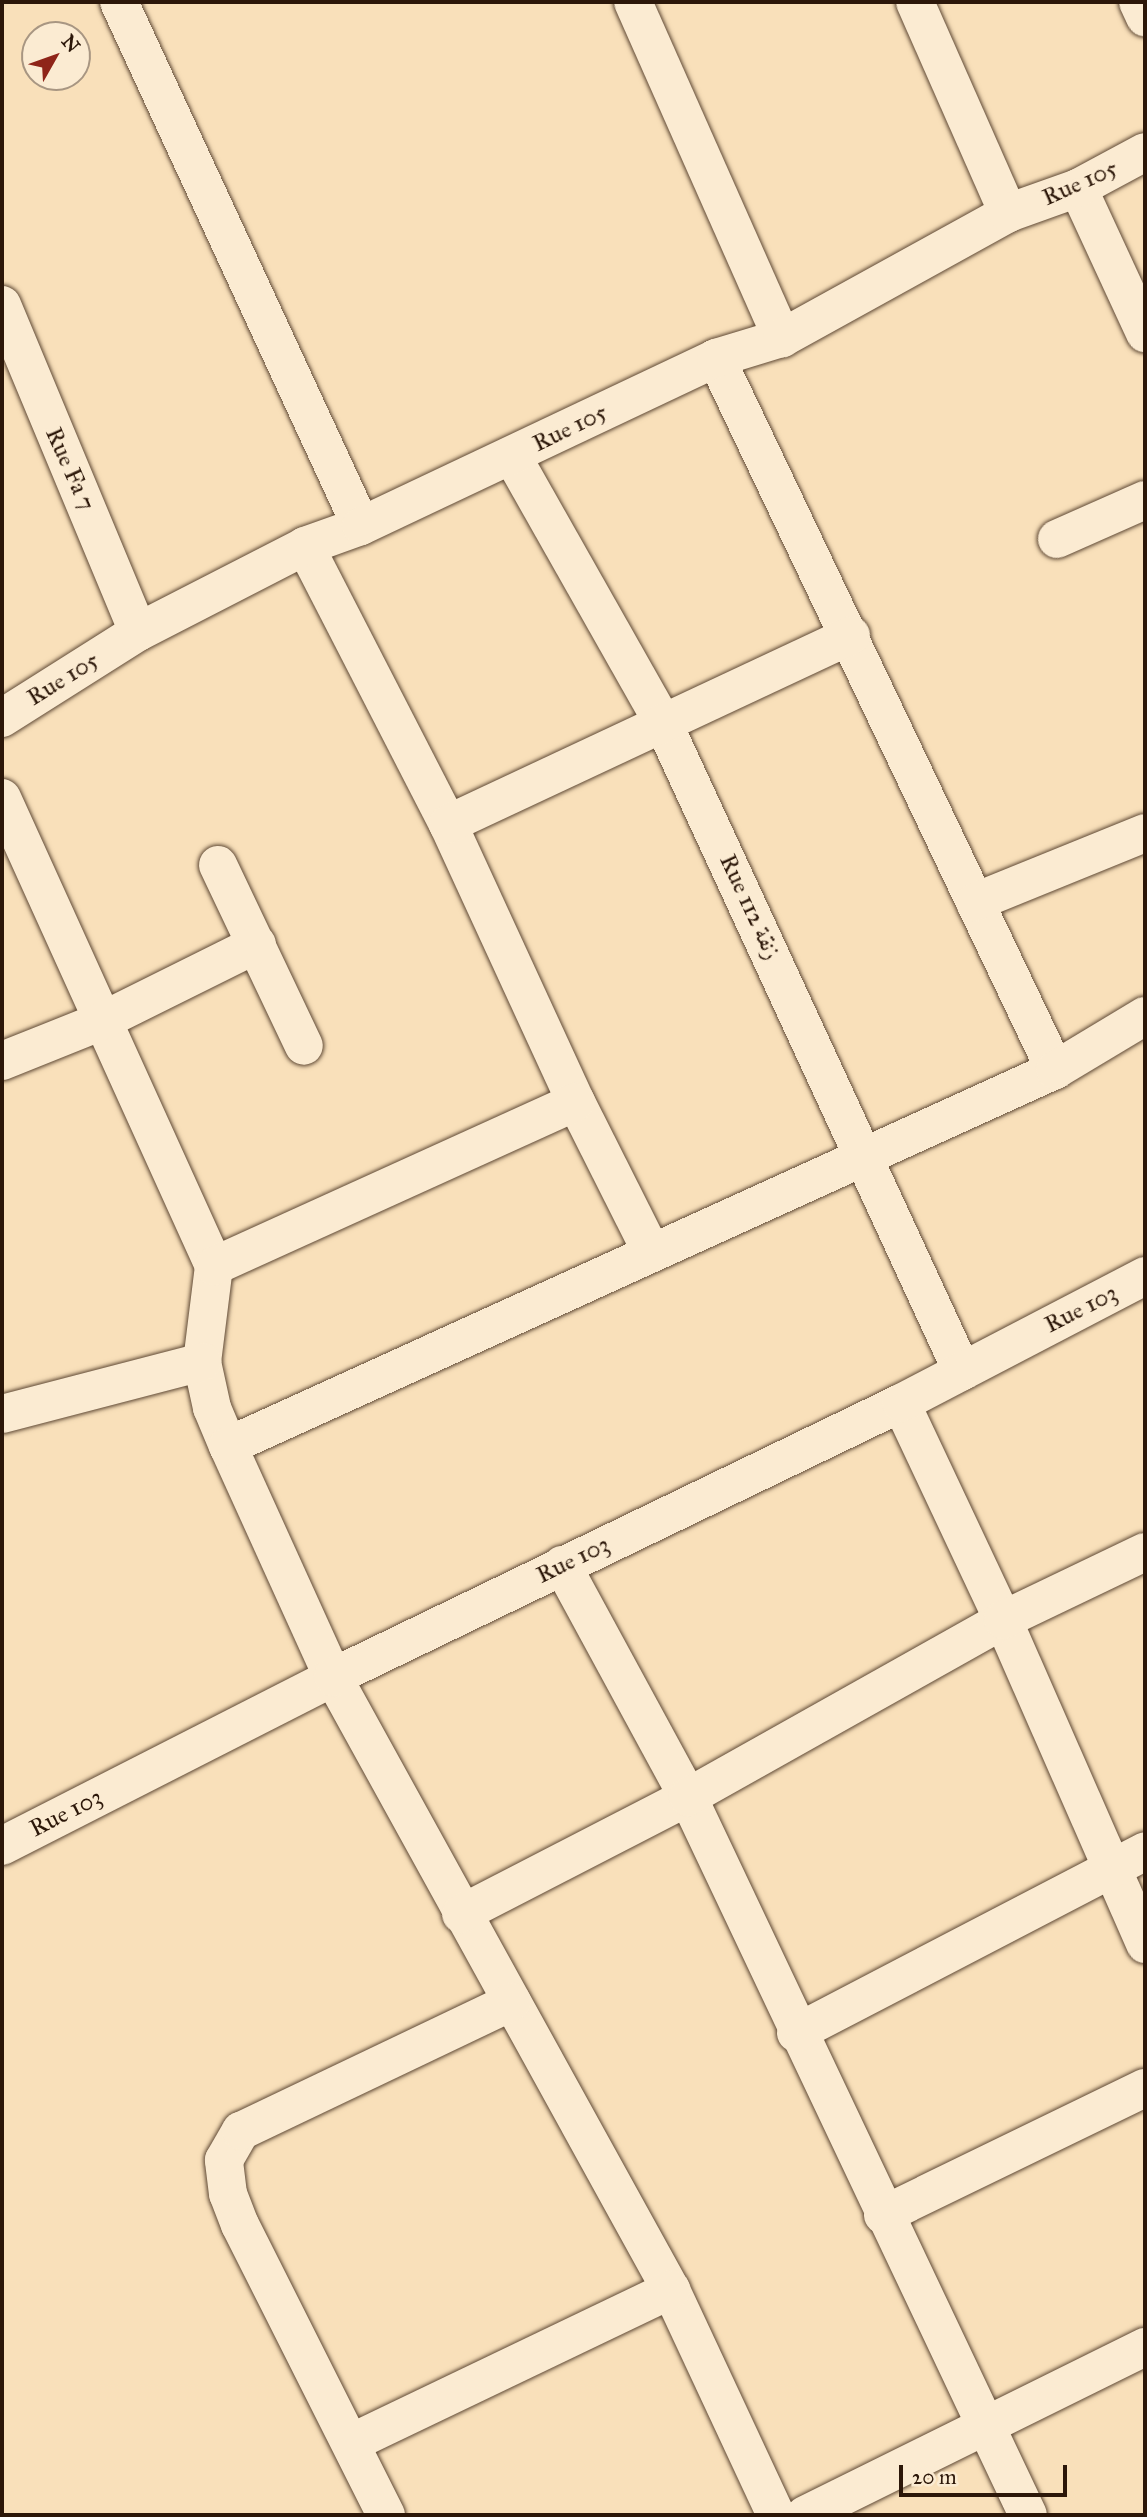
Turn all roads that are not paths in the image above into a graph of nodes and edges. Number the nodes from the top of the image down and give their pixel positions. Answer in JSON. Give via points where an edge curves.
{"nodes":[{"id":1,"x":119,"y":2,"type":"edge"},
{"id":2,"x":633,"y":2,"type":"edge"},
{"id":3,"x":915,"y":2,"type":"edge"},
{"id":4,"x":1138,"y":2,"type":"edge"},
{"id":5,"x":1145,"y":17,"type":"edge"},
{"id":6,"x":1145,"y":152,"type":"edge"},
{"id":7,"x":1077,"y":188,"type":"junction"},
{"id":8,"x":1008,"y":213,"type":"junction"},
{"id":9,"x":2,"y":305,"type":"edge"},
{"id":10,"x":1145,"y":332,"type":"edge"},
{"id":11,"x":782,"y":338,"type":"junction"},
{"id":12,"x":716,"y":358,"type":"junction"},
{"id":13,"x":512,"y":456,"type":"junction"},
{"id":14,"x":1145,"y":500,"type":"edge"},
{"id":15,"x":361,"y":526,"type":"junction"},
{"id":16,"x":1057,"y":538,"type":"dead end"},
{"id":17,"x":305,"y":546,"type":"junction"},
{"id":18,"x":138,"y":632,"type":"junction"},
{"id":19,"x":851,"y":635,"type":"junction"},
{"id":20,"x":2,"y":718,"type":"edge"},
{"id":21,"x":663,"y":723,"type":"junction"},
{"id":22,"x":2,"y":798,"type":"edge"},
{"id":23,"x":448,"y":824,"type":"junction"},
{"id":24,"x":1145,"y":833,"type":"edge"},
{"id":25,"x":218,"y":865,"type":"dead end"},
{"id":26,"x":975,"y":902,"type":"junction"},
{"id":27,"x":257,"y":944,"type":"junction"},
{"id":28,"x":1145,"y":1016,"type":"edge"},
{"id":29,"x":102,"y":1021,"type":"junction"},
{"id":30,"x":304,"y":1046,"type":"dead end"},
{"id":31,"x":2,"y":1061,"type":"edge"},
{"id":32,"x":1055,"y":1070,"type":"junction"},
{"id":33,"x":576,"y":1102,"type":"junction"},
{"id":34,"x":866,"y":1157,"type":"junction"},
{"id":35,"x":652,"y":1253,"type":"junction"},
{"id":36,"x":214,"y":1266,"type":"junction"},
{"id":37,"x":1145,"y":1276,"type":"edge"},
{"id":38,"x":202,"y":1362,"type":"junction"},
{"id":39,"x":961,"y":1371,"type":"junction"},
{"id":40,"x":901,"y":1403,"type":"junction"},
{"id":41,"x":2,"y":1414,"type":"edge"},
{"id":42,"x":228,"y":1446,"type":"junction"},
{"id":43,"x":1145,"y":1552,"type":"edge"},
{"id":44,"x":562,"y":1564,"type":"junction"},
{"id":45,"x":1003,"y":1620,"type":"junction"},
{"id":46,"x":333,"y":1677,"type":"junction"},
{"id":47,"x":688,"y":1797,"type":"junction"},
{"id":48,"x":2,"y":1846,"type":"edge"},
{"id":49,"x":1128,"y":1859,"type":"edge"},
{"id":50,"x":461,"y":1914,"type":"junction"},
{"id":51,"x":1145,"y":1944,"type":"edge"},
{"id":52,"x":512,"y":2002,"type":"junction"},
{"id":53,"x":796,"y":2033,"type":"junction"},
{"id":54,"x":1145,"y":2088,"type":"edge"},
{"id":55,"x":883,"y":2216,"type":"junction"},
{"id":56,"x":671,"y":2290,"type":"junction"},
{"id":57,"x":1145,"y":2347,"type":"edge"},
{"id":58,"x":985,"y":2427,"type":"junction"},
{"id":59,"x":351,"y":2442,"type":"junction"},
{"id":60,"x":386,"y":2515,"type":"edge"},
{"id":61,"x":776,"y":2515,"type":"edge"},
{"id":62,"x":805,"y":2515,"type":"edge"},
{"id":63,"x":1028,"y":2515,"type":"edge"}],
"edges":[{"from":1,"to":15,"type":"street"},
{"from":2,"to":11,"type":"street"},
{"from":3,"to":8,"type":"street"},
{"from":4,"to":5,"type":"street"},
{"from":6,"to":7,"type":"street","name":"Rue 105"},
{"from":7,"to":8,"type":"street","name":"Rue 105"},
{"from":7,"to":10,"type":"street"},
{"from":8,"to":11,"type":"street","name":"Rue 105"},
{"from":9,"to":18,"type":"street","name":"Rue Fa 7"},
{"from":11,"to":12,"type":"street","name":"Rue 105"},
{"from":12,"to":13,"type":"street","name":"Rue 105"},
{"from":12,"to":19,"type":"street"},
{"from":13,"to":15,"type":"street","name":"Rue 105"},
{"from":13,"to":21,"type":"street","name":"Rue 112 زنقة"},
{"from":14,"to":16,"type":"street"},
{"from":15,"to":17,"type":"street","name":"Rue 105"},
{"from":17,"to":18,"type":"street","name":"Rue 105"},
{"from":17,"to":23,"type":"street"},
{"from":18,"to":20,"type":"street","name":"Rue 105"},
{"from":19,"to":21,"type":"street"},
{"from":19,"to":26,"type":"street"},
{"from":21,"to":23,"type":"street"},
{"from":21,"to":34,"type":"street","name":"Rue 112 زنقة"},
{"from":22,"to":29,"type":"street"},
{"from":23,"to":33,"type":"street"},
{"from":24,"to":26,"type":"street"},
{"from":25,"to":27,"type":"street"},
{"from":26,"to":32,"type":"street"},
{"from":27,"to":29,"type":"street"},
{"from":27,"to":30,"type":"street"},
{"from":28,"to":32,"type":"street"},
{"from":29,"to":31,"type":"street"},
{"from":29,"to":36,"type":"street"},
{"from":32,"to":34,"type":"street"},
{"from":33,"to":35,"type":"street"},
{"from":33,"to":36,"type":"street"},
{"from":34,"to":35,"type":"street"},
{"from":34,"to":39,"type":"street","name":"Rue 112 زنقة"},
{"from":35,"to":42,"type":"street"},
{"from":36,"to":38,"type":"street"},
{"from":37,"to":39,"type":"street","name":"Rue 103"},
{"from":38,"to":41,"type":"street"},
{"from":38,"to":42,"type":"street","via":[[212,1408]]},
{"from":39,"to":40,"type":"street","name":"Rue 103"},
{"from":40,"to":44,"type":"street","name":"Rue 103"},
{"from":40,"to":45,"type":"street"},
{"from":42,"to":46,"type":"street"},
{"from":43,"to":45,"type":"street"},
{"from":44,"to":46,"type":"street","name":"Rue 103"},
{"from":44,"to":47,"type":"street"},
{"from":45,"to":47,"type":"street"},
{"from":45,"to":49,"type":"street"},
{"from":46,"to":48,"type":"street","name":"Rue 103"},
{"from":46,"to":50,"type":"street"},
{"from":47,"to":50,"type":"street"},
{"from":47,"to":53,"type":"street"},
{"from":49,"to":51,"type":"street"},
{"from":49,"to":53,"type":"street"},
{"from":50,"to":52,"type":"street"},
{"from":52,"to":56,"type":"street"},
{"from":52,"to":59,"type":"street","via":[[241,2131],[224,2160],[228,2194],[240,2225]]},
{"from":53,"to":55,"type":"street"},
{"from":54,"to":55,"type":"street"},
{"from":55,"to":58,"type":"street"},
{"from":56,"to":59,"type":"street"},
{"from":56,"to":61,"type":"street"},
{"from":57,"to":58,"type":"street"},
{"from":58,"to":62,"type":"street"},
{"from":58,"to":63,"type":"street"},
{"from":59,"to":60,"type":"street"}]}
